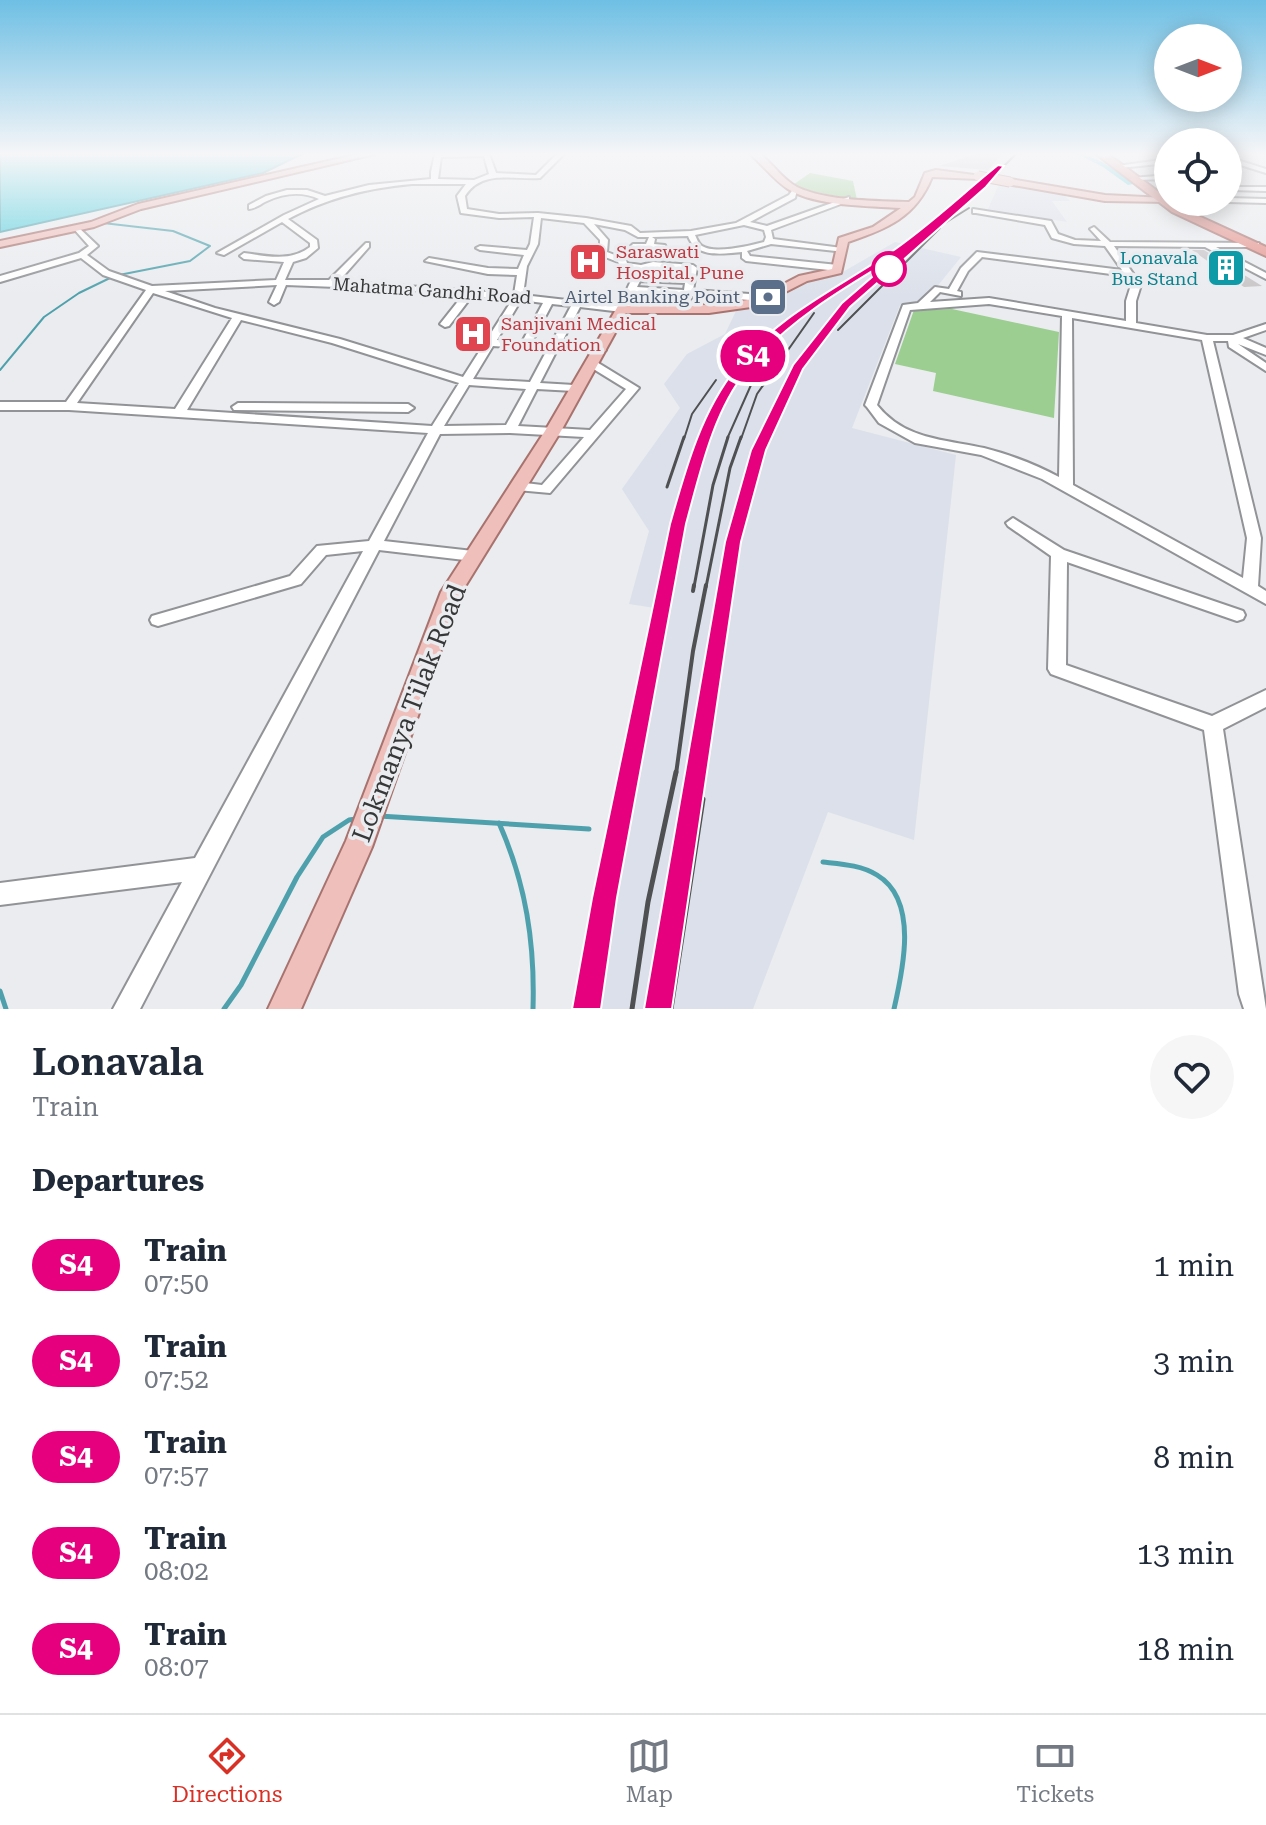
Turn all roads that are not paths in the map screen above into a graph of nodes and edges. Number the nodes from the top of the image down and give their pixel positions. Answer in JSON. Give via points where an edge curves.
{"nodes":[{"id":1,"x":164,"y":201,"type":"edge"},
{"id":2,"x":259,"y":201,"type":"edge"},
{"id":3,"x":321,"y":201,"type":"edge"},
{"id":4,"x":460,"y":201,"type":"edge"},
{"id":5,"x":782,"y":201,"type":"edge"},
{"id":6,"x":841,"y":201,"type":"edge"},
{"id":7,"x":869,"y":201,"type":"edge"},
{"id":8,"x":915,"y":201,"type":"edge"},
{"id":9,"x":911,"y":205,"type":"junction"},
{"id":10,"x":252,"y":207,"type":"dead end"},
{"id":11,"x":976,"y":211,"type":"dead end"},
{"id":12,"x":538,"y":215,"type":"junction"},
{"id":13,"x":1186,"y":216,"type":"edge"},
{"id":14,"x":283,"y":219,"type":"junction"},
{"id":15,"x":586,"y":220,"type":"junction"},
{"id":16,"x":743,"y":222,"type":"junction"},
{"id":17,"x":77,"y":228,"type":"junction"},
{"id":18,"x":767,"y":229,"type":"junction"},
{"id":19,"x":1094,"y":229,"type":"dead end"},
{"id":20,"x":691,"y":233,"type":"junction"},
{"id":21,"x":651,"y":235,"type":"junction"},
{"id":22,"x":768,"y":241,"type":"junction"},
{"id":23,"x":0,"y":244,"type":"edge"},
{"id":24,"x":1108,"y":244,"type":"junction"},
{"id":25,"x":1205,"y":245,"type":"junction"},
{"id":26,"x":650,"y":246,"type":"junction"},
{"id":27,"x":480,"y":248,"type":"dead end"},
{"id":28,"x":1261,"y":248,"type":"edge"},
{"id":29,"x":842,"y":250,"type":"junction"},
{"id":30,"x":749,"y":251,"type":"junction"},
{"id":31,"x":221,"y":253,"type":"dead end"},
{"id":32,"x":530,"y":253,"type":"junction"},
{"id":33,"x":698,"y":253,"type":"junction"},
{"id":34,"x":82,"y":255,"type":"junction"},
{"id":35,"x":244,"y":256,"type":"dead end"},
{"id":36,"x":289,"y":260,"type":"junction"},
{"id":37,"x":621,"y":260,"type":"junction"},
{"id":38,"x":429,"y":261,"type":"dead end"},
{"id":39,"x":351,"y":262,"type":"dead end"},
{"id":40,"x":641,"y":268,"type":"junction"},
{"id":41,"x":693,"y":268,"type":"junction"},
{"id":42,"x":838,"y":268,"type":"junction"},
{"id":43,"x":522,"y":272,"type":"junction"},
{"id":44,"x":1128,"y":274,"type":"junction"},
{"id":45,"x":1266,"y":276,"type":"edge"},
{"id":46,"x":637,"y":278,"type":"junction"},
{"id":47,"x":0,"y":279,"type":"edge"},
{"id":48,"x":690,"y":281,"type":"junction"},
{"id":49,"x":280,"y":283,"type":"junction"},
{"id":50,"x":332,"y":283,"type":"junction"},
{"id":51,"x":151,"y":289,"type":"junction"},
{"id":52,"x":632,"y":289,"type":"junction"},
{"id":53,"x":470,"y":292,"type":"junction"},
{"id":54,"x":688,"y":292,"type":"junction"},
{"id":55,"x":952,"y":292,"type":"junction"},
{"id":56,"x":518,"y":297,"type":"junction"},
{"id":57,"x":765,"y":298,"type":"junction"},
{"id":58,"x":549,"y":301,"type":"junction"},
{"id":59,"x":989,"y":301,"type":"junction"},
{"id":60,"x":274,"y":302,"type":"dead end"},
{"id":61,"x":577,"y":304,"type":"junction"},
{"id":62,"x":686,"y":305,"type":"junction"},
{"id":63,"x":624,"y":306,"type":"junction"},
{"id":64,"x":921,"y":306,"type":"junction"},
{"id":65,"x":709,"y":309,"type":"junction"},
{"id":66,"x":1067,"y":315,"type":"junction"},
{"id":67,"x":238,"y":317,"type":"junction"},
{"id":68,"x":445,"y":324,"type":"dead end"},
{"id":69,"x":1131,"y":325,"type":"junction"},
{"id":70,"x":1266,"y":327,"type":"edge"},
{"id":71,"x":1207,"y":338,"type":"junction"},
{"id":72,"x":1234,"y":338,"type":"junction"},
{"id":73,"x":491,"y":343,"type":"junction"},
{"id":74,"x":526,"y":344,"type":"junction"},
{"id":75,"x":555,"y":346,"type":"junction"},
{"id":76,"x":1266,"y":352,"type":"edge"},
{"id":77,"x":596,"y":356,"type":"junction"},
{"id":78,"x":1266,"y":368,"type":"edge"},
{"id":79,"x":468,"y":382,"type":"junction"},
{"id":80,"x":534,"y":386,"type":"junction"},
{"id":81,"x":574,"y":388,"type":"junction"},
{"id":82,"x":0,"y":406,"type":"edge"},
{"id":83,"x":69,"y":406,"type":"junction"},
{"id":84,"x":238,"y":407,"type":"dead end"},
{"id":85,"x":356,"y":408,"type":"junction"},
{"id":86,"x":408,"y":408,"type":"dead end"},
{"id":87,"x":179,"y":413,"type":"junction"},
{"id":88,"x":347,"y":424,"type":"junction"},
{"id":89,"x":510,"y":429,"type":"junction"},
{"id":90,"x":436,"y":430,"type":"junction"},
{"id":91,"x":553,"y":431,"type":"junction"},
{"id":92,"x":595,"y":434,"type":"junction"},
{"id":93,"x":517,"y":486,"type":"junction"},
{"id":94,"x":1066,"y":487,"type":"junction"},
{"id":95,"x":1013,"y":523,"type":"dead end"},
{"id":96,"x":376,"y":545,"type":"junction"},
{"id":97,"x":1059,"y":554,"type":"junction"},
{"id":98,"x":473,"y":556,"type":"junction"},
{"id":99,"x":1250,"y":589,"type":"junction"},
{"id":100,"x":1266,"y":598,"type":"edge"},
{"id":101,"x":1237,"y":615,"type":"dead end"},
{"id":102,"x":158,"y":620,"type":"dead end"},
{"id":103,"x":1266,"y":698,"type":"edge"},
{"id":104,"x":1213,"y":725,"type":"junction"},
{"id":105,"x":202,"y":868,"type":"junction"},
{"id":106,"x":0,"y":894,"type":"edge"},
{"id":107,"x":126,"y":1009,"type":"edge"},
{"id":108,"x":284,"y":1009,"type":"edge"},
{"id":109,"x":1257,"y":1009,"type":"edge"}],
"edges":[{"from":1,"to":17,"type":"main road"},
{"from":2,"to":10,"type":"street"},
{"from":3,"to":14,"type":"street"},
{"from":4,"to":12,"type":"street","via":[[464,211]]},
{"from":5,"to":16,"type":"street"},
{"from":6,"to":18,"type":"street"},
{"from":7,"to":9,"type":"main road"},
{"from":8,"to":9,"type":"main road","bridge":true},
{"from":9,"to":29,"type":"main road","via":[[877,229],[843,240]]},
{"from":11,"to":24,"type":"street","via":[[1048,223],[1055,236],[1074,242]]},
{"from":12,"to":15,"type":"street"},
{"from":12,"to":32,"type":"street"},
{"from":13,"to":28,"type":"highway"},
{"from":14,"to":31,"type":"street"},
{"from":14,"to":36,"type":"street","via":[[314,242],[303,256]]},
{"from":15,"to":21,"type":"street"},
{"from":15,"to":37,"type":"street","via":[[604,240],[603,253]]},
{"from":16,"to":18,"type":"street"},
{"from":16,"to":20,"type":"street"},
{"from":17,"to":23,"type":"main road"},
{"from":17,"to":34,"type":"street","via":[[94,246]]},
{"from":18,"to":22,"type":"street"},
{"from":19,"to":24,"type":"street"},
{"from":20,"to":21,"type":"street"},
{"from":20,"to":33,"type":"street"},
{"from":21,"to":26,"type":"street"},
{"from":22,"to":29,"type":"street"},
{"from":22,"to":30,"type":"street"},
{"from":24,"to":25,"type":"street"},
{"from":24,"to":44,"type":"street"},
{"from":25,"to":28,"type":"street"},
{"from":25,"to":45,"type":"street"},
{"from":26,"to":33,"type":"street","via":[[662,247],[664,253]]},
{"from":26,"to":37,"type":"street","via":[[636,246]]},
{"from":27,"to":32,"type":"street"},
{"from":29,"to":42,"type":"main road"},
{"from":30,"to":33,"type":"street"},
{"from":30,"to":42,"type":"street","via":[[746,258]]},
{"from":32,"to":43,"type":"street"},
{"from":33,"to":41,"type":"street"},
{"from":34,"to":47,"type":"street"},
{"from":34,"to":51,"type":"street","via":[[106,273]]},
{"from":35,"to":36,"type":"street"},
{"from":36,"to":49,"type":"street"},
{"from":37,"to":40,"type":"street"},
{"from":38,"to":43,"type":"street"},
{"from":39,"to":50,"type":"street"},
{"from":40,"to":41,"type":"street"},
{"from":40,"to":46,"type":"street"},
{"from":41,"to":48,"type":"street"},
{"from":42,"to":57,"type":"main road","name":"Mahatma Gandhi Road","via":[[803,278]]},
{"from":43,"to":56,"type":"street"},
{"from":44,"to":55,"type":"street","via":[[980,254]]},
{"from":44,"to":69,"type":"street","via":[[1136,285]]},
{"from":46,"to":48,"type":"street"},
{"from":46,"to":52,"type":"street"},
{"from":48,"to":54,"type":"street"},
{"from":49,"to":50,"type":"street","name":"Mahatma Gandhi Road"},
{"from":49,"to":51,"type":"street","name":"Mahatma Gandhi Road"},
{"from":49,"to":60,"type":"street"},
{"from":50,"to":53,"type":"street","name":"Mahatma Gandhi Road"},
{"from":51,"to":67,"type":"street"},
{"from":51,"to":83,"type":"street"},
{"from":52,"to":54,"type":"street"},
{"from":52,"to":63,"type":"street"},
{"from":53,"to":56,"type":"street","name":"Mahatma Gandhi Road"},
{"from":53,"to":68,"type":"street"},
{"from":54,"to":57,"type":"street"},
{"from":54,"to":62,"type":"street"},
{"from":55,"to":59,"type":"street"},
{"from":55,"to":64,"type":"street","via":[[938,289]]},
{"from":56,"to":58,"type":"street","name":"Mahatma Gandhi Road"},
{"from":56,"to":73,"type":"street"},
{"from":57,"to":65,"type":"main road","name":"Mahatma Gandhi Road"},
{"from":58,"to":61,"type":"street","name":"Mahatma Gandhi Road"},
{"from":58,"to":74,"type":"street"},
{"from":59,"to":64,"type":"street"},
{"from":59,"to":66,"type":"street"},
{"from":61,"to":63,"type":"street","name":"Mahatma Gandhi Road"},
{"from":61,"to":75,"type":"street"},
{"from":62,"to":63,"type":"street"},
{"from":62,"to":65,"type":"street"},
{"from":63,"to":65,"type":"main road","name":"Mahatma Gandhi Road"},
{"from":63,"to":77,"type":"main road","name":"Lokmanya Tilak Road"},
{"from":64,"to":94,"type":"street","via":[[906,307],[871,405],[883,420],[919,440],[984,452]]},
{"from":66,"to":69,"type":"street"},
{"from":66,"to":94,"type":"street"},
{"from":67,"to":79,"type":"street"},
{"from":67,"to":87,"type":"street"},
{"from":69,"to":71,"type":"street"},
{"from":70,"to":72,"type":"street"},
{"from":71,"to":72,"type":"street"},
{"from":71,"to":99,"type":"street","via":[[1254,538]]},
{"from":72,"to":76,"type":"street"},
{"from":72,"to":78,"type":"street","via":[[1233,345]]},
{"from":73,"to":74,"type":"street"},
{"from":73,"to":79,"type":"street"},
{"from":74,"to":75,"type":"street"},
{"from":75,"to":77,"type":"street"},
{"from":75,"to":80,"type":"street"},
{"from":77,"to":81,"type":"main road","name":"Lokmanya Tilak Road"},
{"from":77,"to":92,"type":"street","via":[[633,388]]},
{"from":79,"to":80,"type":"street"},
{"from":79,"to":90,"type":"street"},
{"from":80,"to":81,"type":"street"},
{"from":80,"to":89,"type":"street"},
{"from":81,"to":91,"type":"main road","name":"Lokmanya Tilak Road"},
{"from":82,"to":83,"type":"street"},
{"from":83,"to":87,"type":"street"},
{"from":84,"to":85,"type":"street"},
{"from":85,"to":86,"type":"street"},
{"from":85,"to":88,"type":"street"},
{"from":87,"to":88,"type":"street"},
{"from":88,"to":90,"type":"street"},
{"from":89,"to":90,"type":"street"},
{"from":89,"to":91,"type":"street"},
{"from":90,"to":96,"type":"street"},
{"from":91,"to":92,"type":"street"},
{"from":91,"to":93,"type":"main road","name":"Lokmanya Tilak Road"},
{"from":92,"to":93,"type":"street","via":[[545,490]]},
{"from":93,"to":98,"type":"main road","name":"Lokmanya Tilak Road"},
{"from":94,"to":99,"type":"street"},
{"from":95,"to":97,"type":"street"},
{"from":96,"to":98,"type":"street"},
{"from":96,"to":102,"type":"street","via":[[322,550],[295,580]]},
{"from":96,"to":105,"type":"street"},
{"from":97,"to":101,"type":"street"},
{"from":97,"to":104,"type":"street","via":[[1057,669]]},
{"from":98,"to":108,"type":"main road","name":"Lokmanya Tilak Road","via":[[451,592],[358,847]]},
{"from":99,"to":100,"type":"street"},
{"from":103,"to":104,"type":"street"},
{"from":104,"to":109,"type":"street"},
{"from":105,"to":106,"type":"street"},
{"from":105,"to":107,"type":"street"}]}
